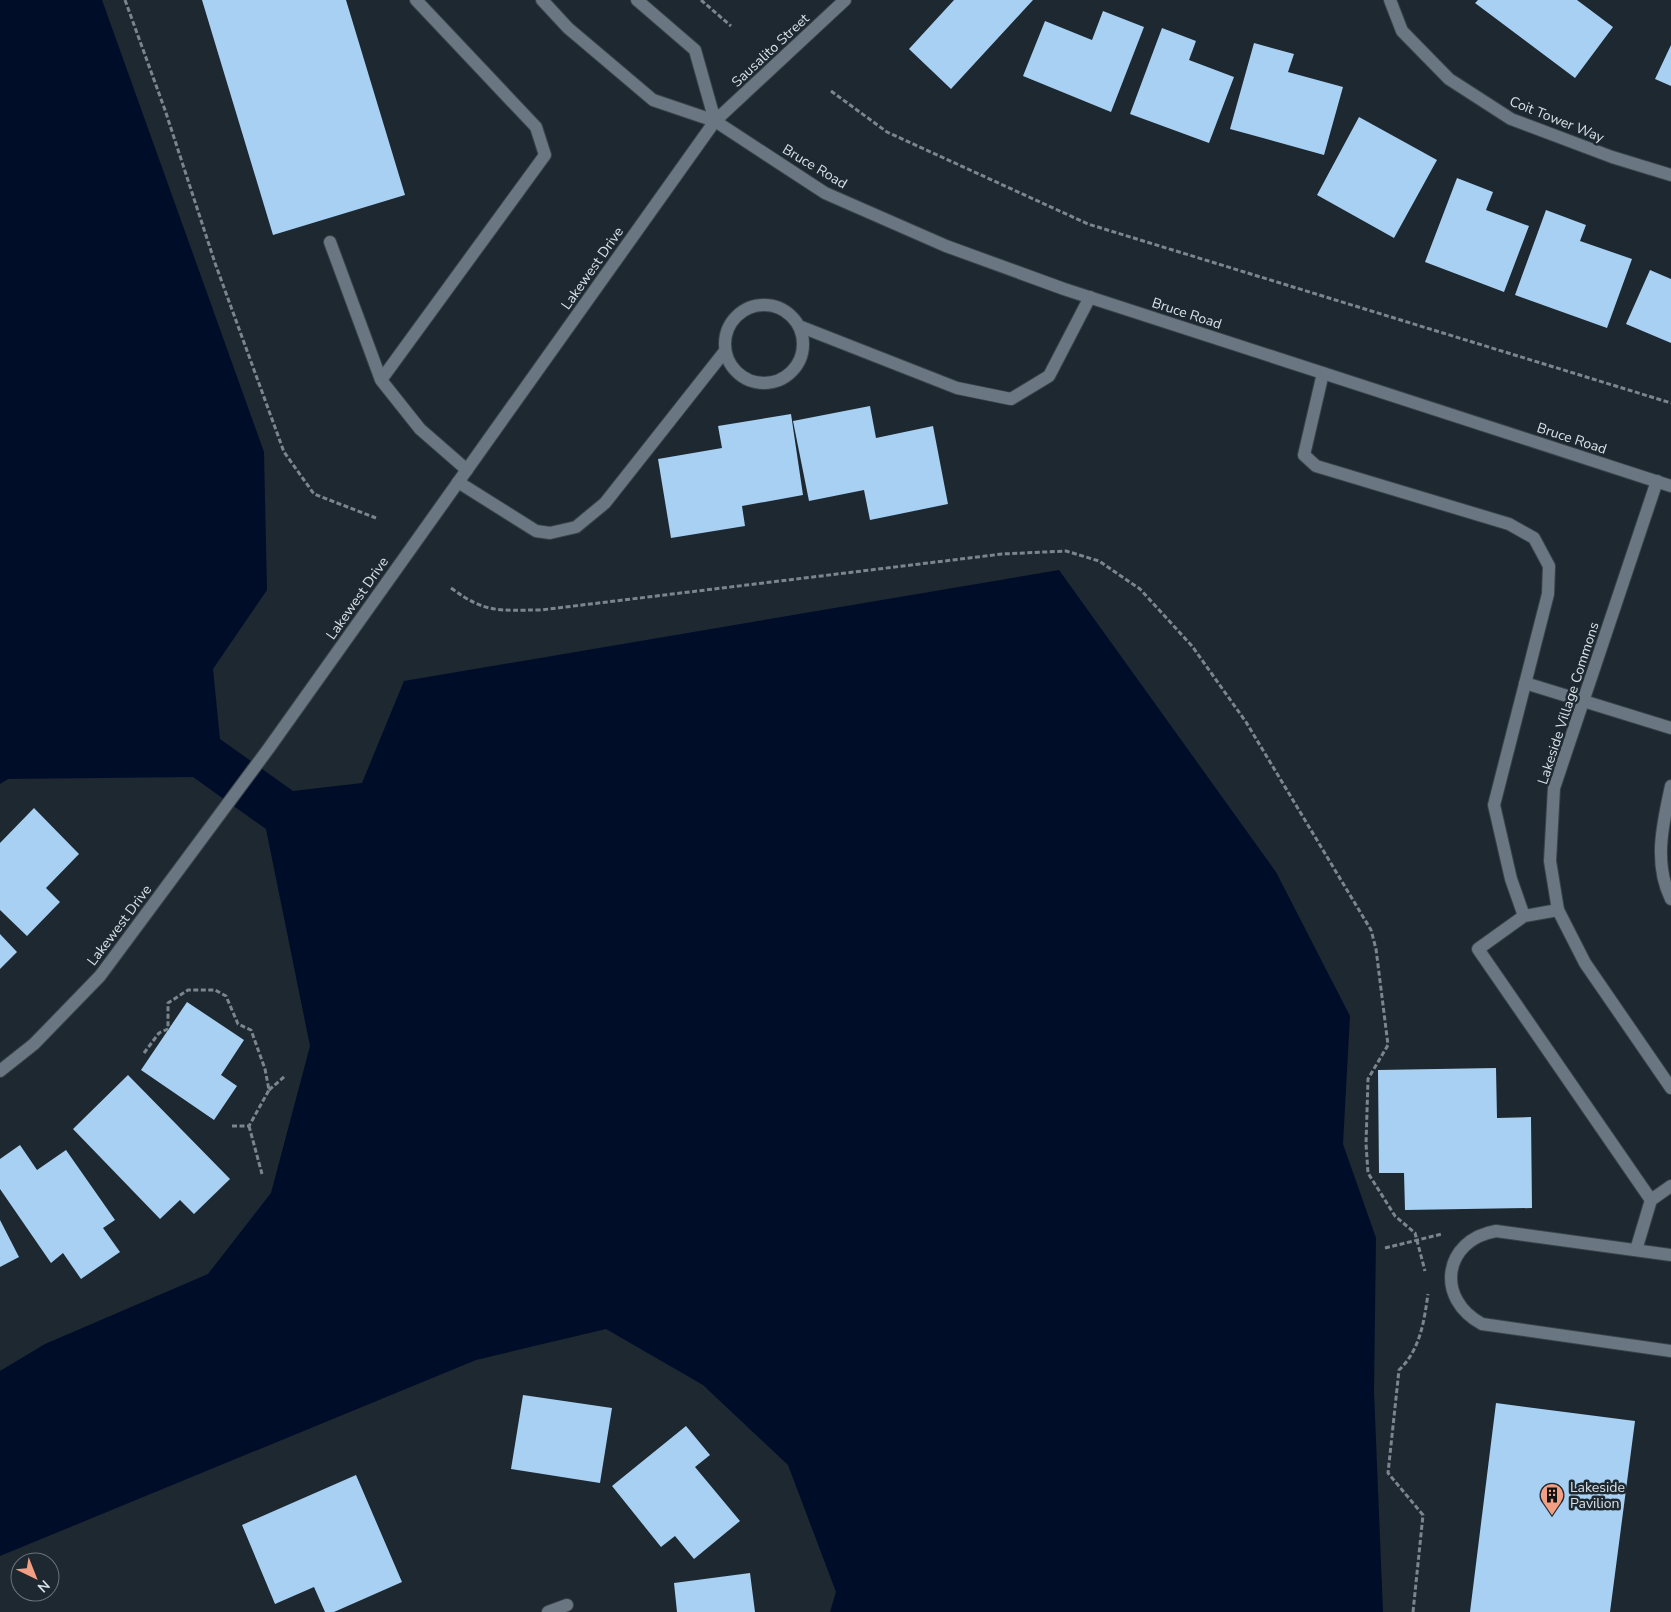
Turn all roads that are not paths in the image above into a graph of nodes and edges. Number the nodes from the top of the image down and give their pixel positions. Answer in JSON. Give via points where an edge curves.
{"nodes":[{"id":1,"x":416,"y":0,"type":"edge"},
{"id":2,"x":542,"y":0,"type":"edge"},
{"id":3,"x":637,"y":0,"type":"edge"},
{"id":4,"x":845,"y":0,"type":"edge"},
{"id":5,"x":1390,"y":0,"type":"edge"},
{"id":6,"x":715,"y":122,"type":"junction"},
{"id":7,"x":1671,"y":175,"type":"edge"},
{"id":8,"x":330,"y":242,"type":"dead end"},
{"id":9,"x":1090,"y":297,"type":"junction"},
{"id":10,"x":799,"y":326,"type":"junction"},
{"id":11,"x":725,"y":350,"type":"junction"},
{"id":12,"x":1323,"y":373,"type":"junction"},
{"id":13,"x":381,"y":380,"type":"junction"},
{"id":14,"x":467,"y":470,"type":"junction"},
{"id":15,"x":1657,"y":481,"type":"junction"},
{"id":16,"x":458,"y":482,"type":"junction"},
{"id":17,"x":1671,"y":486,"type":"edge"},
{"id":18,"x":1525,"y":683,"type":"junction"},
{"id":19,"x":1583,"y":701,"type":"junction"},
{"id":20,"x":1671,"y":728,"type":"edge"},
{"id":21,"x":1671,"y":786,"type":"edge"},
{"id":22,"x":1671,"y":899,"type":"edge"},
{"id":23,"x":1558,"y":910,"type":"junction"},
{"id":24,"x":1524,"y":916,"type":"junction"},
{"id":25,"x":0,"y":1071,"type":"edge"},
{"id":26,"x":1671,"y":1088,"type":"edge"},
{"id":27,"x":1671,"y":1186,"type":"edge"},
{"id":28,"x":1651,"y":1200,"type":"junction"},
{"id":29,"x":1636,"y":1250,"type":"junction"},
{"id":30,"x":1671,"y":1255,"type":"edge"},
{"id":31,"x":1671,"y":1350,"type":"edge"},
{"id":32,"x":567,"y":1605,"type":"dead end"},
{"id":33,"x":548,"y":1612,"type":"edge"}],
"edges":[{"from":1,"to":13,"type":"street","via":[[536,127],[545,156]]},
{"from":2,"to":6,"type":"street","name":"Bruce Road","via":[[568,28],[653,100]]},
{"from":3,"to":6,"type":"street","via":[[695,50]]},
{"from":4,"to":6,"type":"street","name":"Sausalito Street"},
{"from":5,"to":7,"type":"street","name":"Coit Tower Way","via":[[1402,31],[1449,79],[1511,119],[1612,158]]},
{"from":6,"to":9,"type":"street","name":"Bruce Road","via":[[825,193],[946,246]]},
{"from":6,"to":14,"type":"street","name":"Lakewest Drive"},
{"from":8,"to":13,"type":"street"},
{"from":9,"to":10,"type":"street","via":[[1049,376],[1012,399],[956,388]]},
{"from":9,"to":12,"type":"street","name":"Bruce Road"},
{"from":10,"to":11,"type":"street","via":[[780,308],[767,304],[753,306],[731,322],[725,336]]},
{"from":10,"to":11,"type":"street","via":[[803,344],[800,362],[782,379],[768,384],[740,376],[730,365]]},
{"from":11,"to":16,"type":"street","via":[[605,503],[576,527],[550,533],[536,532]]},
{"from":12,"to":15,"type":"street","name":"Bruce Road"},
{"from":12,"to":18,"type":"street","via":[[1304,455],[1316,466],[1508,524],[1534,538],[1549,566],[1548,594]]},
{"from":13,"to":14,"type":"street","via":[[420,429]]},
{"from":14,"to":16,"type":"street","name":"Lakewest Drive"},
{"from":15,"to":17,"type":"street","name":"Bruce Road"},
{"from":15,"to":19,"type":"street","name":"Lakeside Village Commons"},
{"from":16,"to":25,"type":"street","name":"Lakewest Drive","via":[[269,748],[100,976],[34,1044]]},
{"from":18,"to":19,"type":"street"},
{"from":18,"to":24,"type":"street","via":[[1494,805],[1511,879]]},
{"from":19,"to":20,"type":"street"},
{"from":19,"to":23,"type":"street","name":"Lakeside Village Commons","via":[[1554,788],[1550,861]]},
{"from":21,"to":22,"type":"street","via":[[1662,826],[1660,856]]},
{"from":23,"to":24,"type":"street"},
{"from":23,"to":26,"type":"street","name":"Lakeside Village Commons","via":[[1585,963]]},
{"from":24,"to":28,"type":"street","via":[[1478,949]]},
{"from":27,"to":28,"type":"street"},
{"from":28,"to":29,"type":"street"},
{"from":29,"to":30,"type":"street"},
{"from":29,"to":31,"type":"street","via":[[1522,1234],[1483,1234],[1462,1248],[1451,1272],[1451,1285],[1461,1309],[1482,1324]]},
{"from":32,"to":33,"type":"street"}]}
